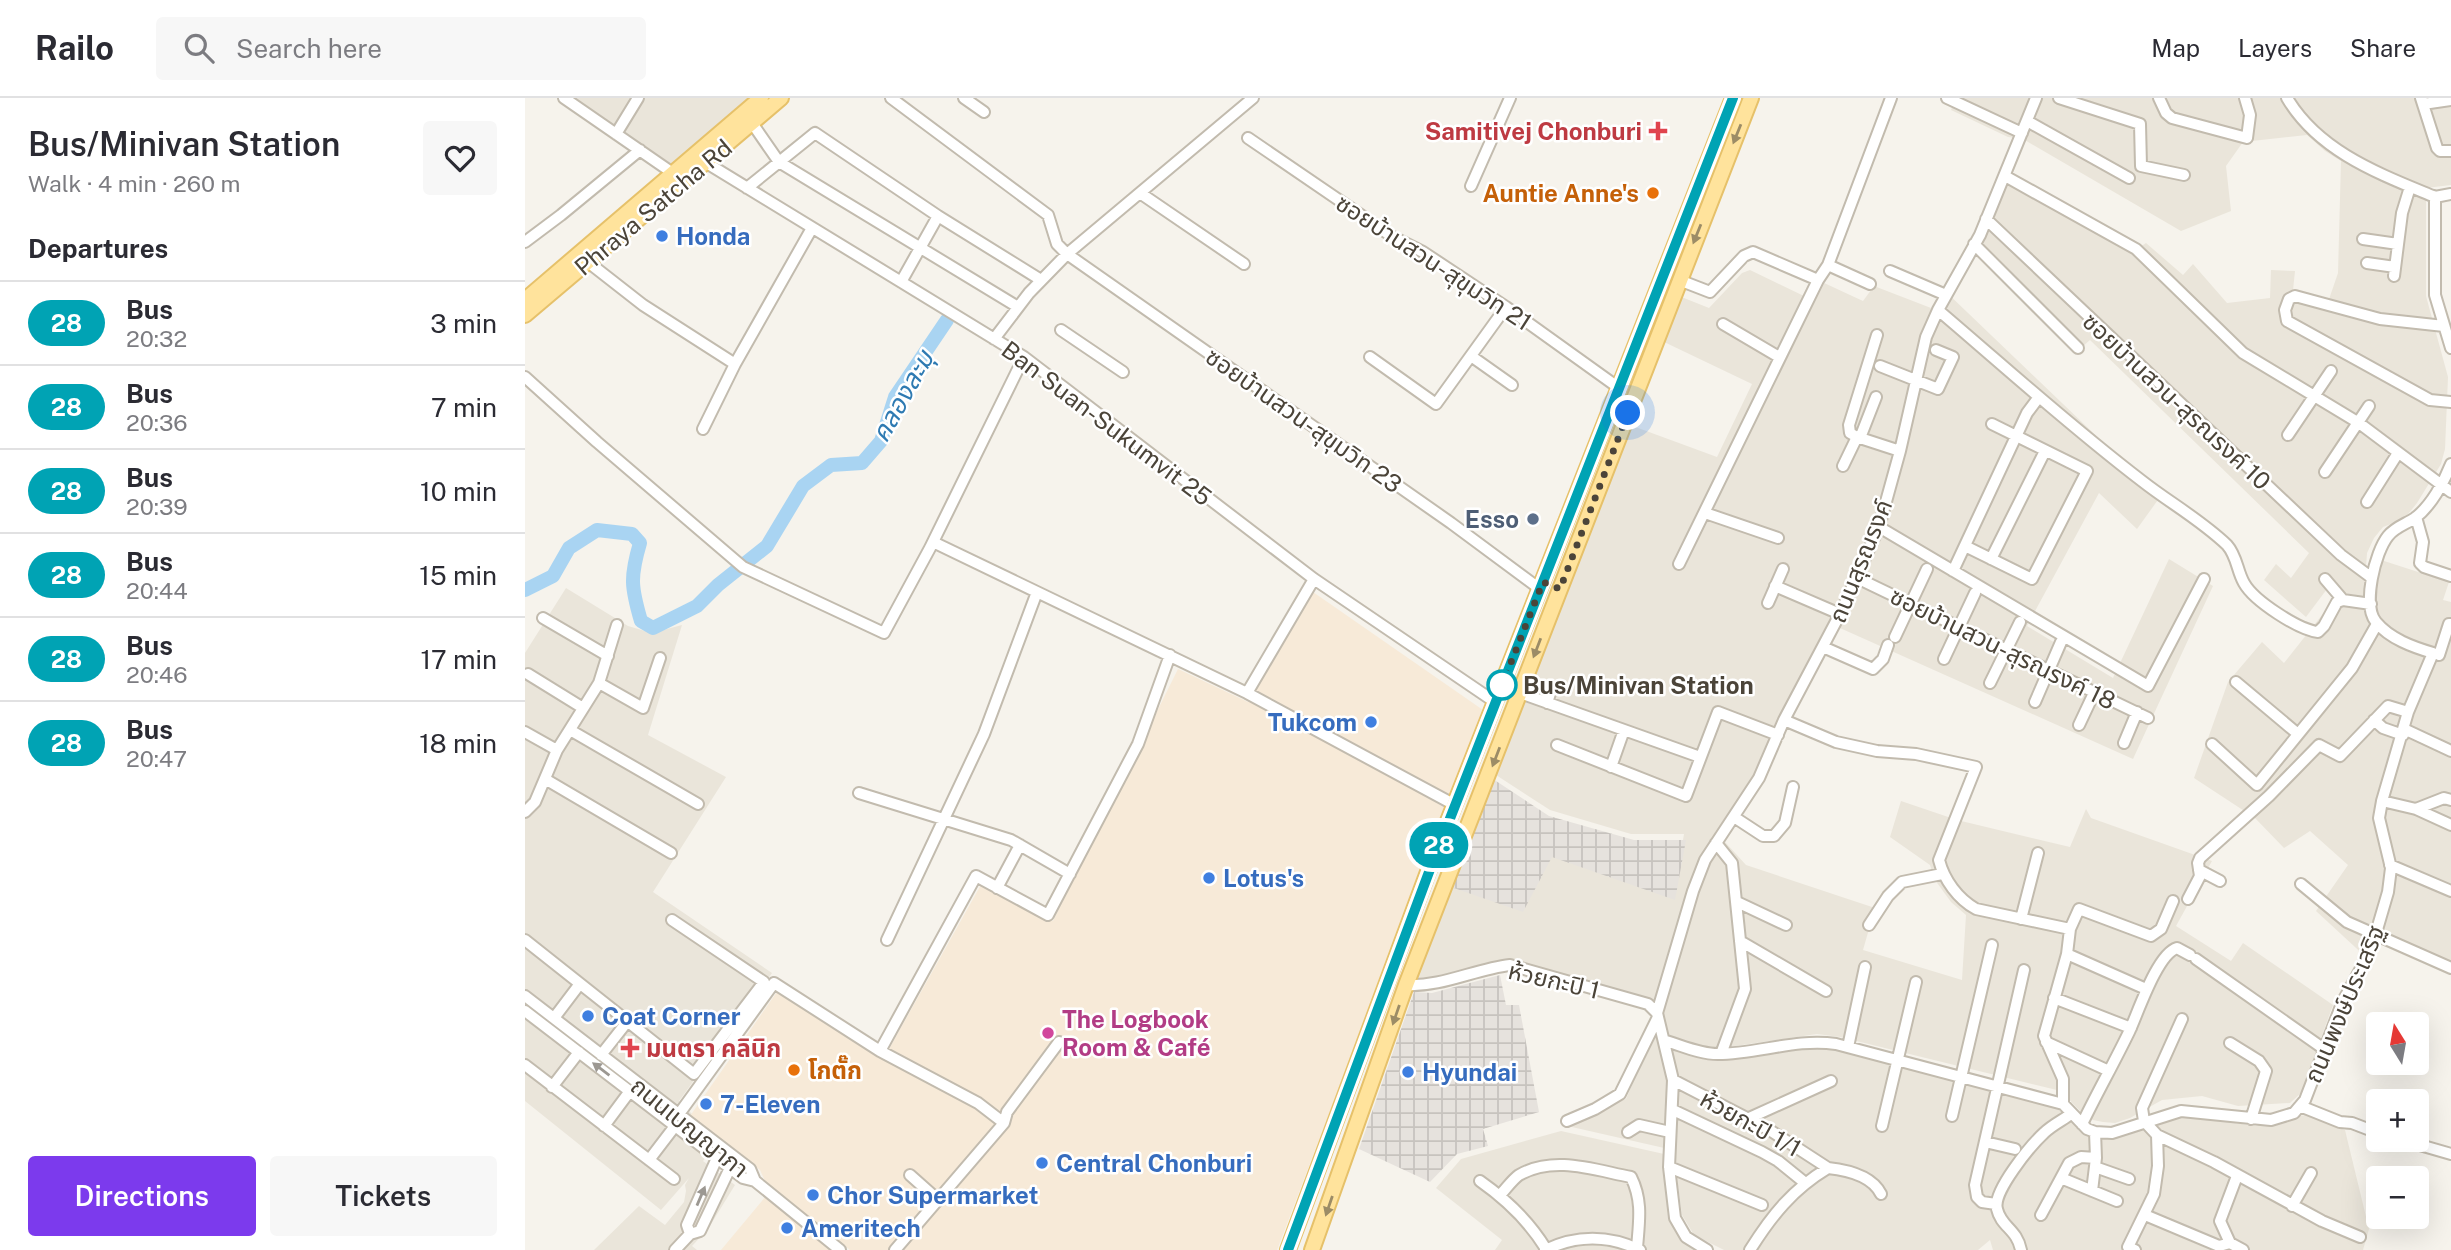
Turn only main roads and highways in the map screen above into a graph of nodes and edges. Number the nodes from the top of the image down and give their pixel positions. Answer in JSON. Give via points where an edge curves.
{"nodes":[{"id":1,"x":761,"y":98,"type":"edge"},
{"id":2,"x":781,"y":98,"type":"edge"},
{"id":3,"x":1733,"y":98,"type":"edge"},
{"id":4,"x":1751,"y":98,"type":"edge"},
{"id":5,"x":679,"y":177,"type":"junction"},
{"id":6,"x":545,"y":290,"type":"junction"},
{"id":7,"x":525,"y":300,"type":"edge"},
{"id":8,"x":525,"y":315,"type":"edge"},
{"id":9,"x":1541,"y":586,"type":"junction"},
{"id":10,"x":1560,"y":589,"type":"junction"},
{"id":11,"x":1288,"y":1250,"type":"edge"},
{"id":12,"x":1312,"y":1250,"type":"edge"}],
"edges":[{"from":1,"to":5,"type":"main road","name":"Phraya Satcha Rd"},
{"from":2,"to":5,"type":"main road","name":"Phraya Satcha Rd","via":[[705,162]]},
{"from":3,"to":9,"type":"main road"},
{"from":4,"to":10,"type":"main road","one_way":true},
{"from":5,"to":6,"type":"main road","name":"Phraya Satcha Rd"},
{"from":5,"to":6,"type":"main road","name":"Phraya Satcha Rd","via":[[588,262]]},
{"from":6,"to":7,"type":"main road","name":"Phraya Satcha Rd"},
{"from":6,"to":8,"type":"main road","name":"Phraya Satcha Rd"},
{"from":9,"to":10,"type":"main road"},
{"from":9,"to":11,"type":"main road"},
{"from":10,"to":12,"type":"main road","one_way":true,"via":[[1406,985]]}]}
